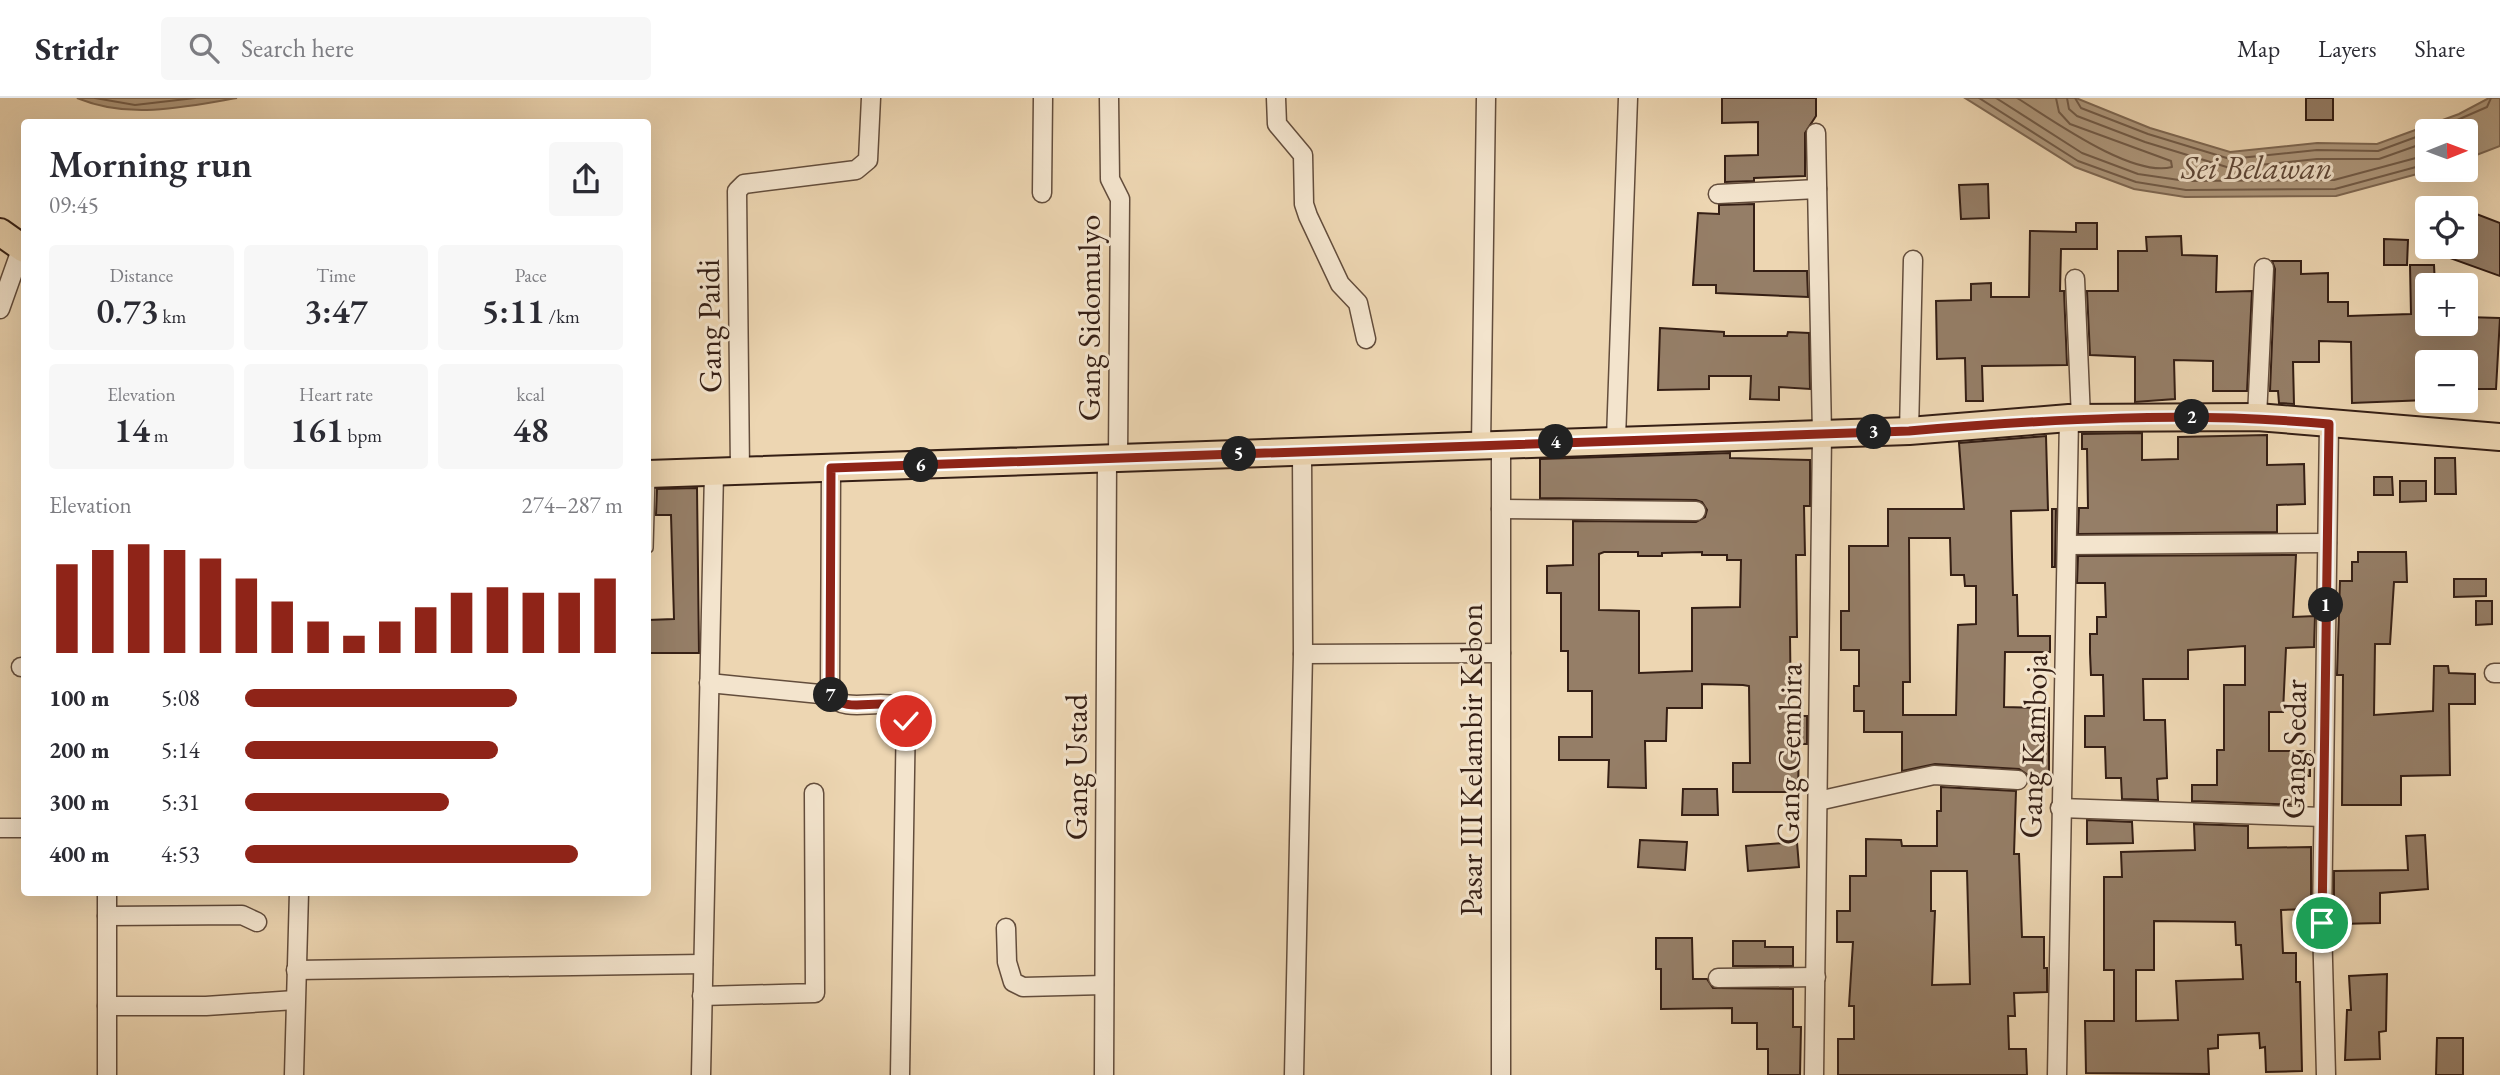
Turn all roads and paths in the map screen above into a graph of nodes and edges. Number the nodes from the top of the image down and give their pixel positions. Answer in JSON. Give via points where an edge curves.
{"nodes":[{"id":1,"x":871,"y":98,"type":"edge"},
{"id":2,"x":1043,"y":98,"type":"edge"},
{"id":3,"x":1109,"y":98,"type":"edge"},
{"id":4,"x":1276,"y":98,"type":"edge"},
{"id":5,"x":1486,"y":98,"type":"edge"},
{"id":6,"x":1628,"y":98,"type":"edge"},
{"id":7,"x":1816,"y":133,"type":"dead end"},
{"id":8,"x":1817,"y":189,"type":"junction"},
{"id":9,"x":1042,"y":194,"type":"dead end"},
{"id":10,"x":1718,"y":194,"type":"dead end"},
{"id":11,"x":0,"y":232,"type":"edge"},
{"id":12,"x":21,"y":247,"type":"edge"},
{"id":13,"x":21,"y":253,"type":"edge"},
{"id":14,"x":1913,"y":260,"type":"dead end"},
{"id":15,"x":2264,"y":268,"type":"dead end"},
{"id":16,"x":2075,"y":279,"type":"dead end"},
{"id":17,"x":0,"y":309,"type":"edge"},
{"id":18,"x":1366,"y":339,"type":"dead end"},
{"id":19,"x":2257,"y":417,"type":"junction"},
{"id":20,"x":2075,"y":418,"type":"junction"},
{"id":21,"x":2329,"y":424,"type":"junction"},
{"id":22,"x":1909,"y":431,"type":"junction"},
{"id":23,"x":1822,"y":434,"type":"junction"},
{"id":24,"x":2500,"y":436,"type":"edge"},
{"id":25,"x":1616,"y":439,"type":"junction"},
{"id":26,"x":1491,"y":445,"type":"junction"},
{"id":27,"x":1302,"y":452,"type":"junction"},
{"id":28,"x":1112,"y":458,"type":"junction"},
{"id":29,"x":831,"y":468,"type":"junction"},
{"id":30,"x":740,"y":471,"type":"junction"},
{"id":31,"x":714,"y":472,"type":"junction"},
{"id":32,"x":651,"y":474,"type":"edge"},
{"id":33,"x":1501,"y":509,"type":"junction"},
{"id":34,"x":1696,"y":511,"type":"dead end"},
{"id":35,"x":2327,"y":543,"type":"junction"},
{"id":36,"x":2068,"y":545,"type":"junction"},
{"id":37,"x":1501,"y":653,"type":"junction"},
{"id":38,"x":1303,"y":654,"type":"junction"},
{"id":39,"x":709,"y":683,"type":"junction"},
{"id":40,"x":830,"y":695,"type":"junction"},
{"id":41,"x":2018,"y":780,"type":"dead end"},
{"id":42,"x":814,"y":793,"type":"dead end"},
{"id":43,"x":1818,"y":801,"type":"junction"},
{"id":44,"x":2060,"y":808,"type":"junction"},
{"id":45,"x":2323,"y":817,"type":"junction"},
{"id":46,"x":0,"y":828,"type":"edge"},
{"id":47,"x":21,"y":828,"type":"edge"},
{"id":48,"x":107,"y":896,"type":"edge"},
{"id":49,"x":299,"y":896,"type":"edge"},
{"id":50,"x":107,"y":916,"type":"junction"},
{"id":51,"x":257,"y":922,"type":"dead end"},
{"id":52,"x":1006,"y":928,"type":"dead end"},
{"id":53,"x":704,"y":964,"type":"junction"},
{"id":54,"x":296,"y":970,"type":"junction"},
{"id":55,"x":1816,"y":977,"type":"junction"},
{"id":56,"x":1718,"y":978,"type":"dead end"},
{"id":57,"x":1104,"y":985,"type":"junction"},
{"id":58,"x":702,"y":996,"type":"junction"},
{"id":59,"x":295,"y":1000,"type":"junction"},
{"id":60,"x":107,"y":1006,"type":"junction"},
{"id":61,"x":107,"y":1075,"type":"edge"},
{"id":62,"x":294,"y":1075,"type":"edge"},
{"id":63,"x":701,"y":1075,"type":"edge"},
{"id":64,"x":900,"y":1075,"type":"edge"},
{"id":65,"x":1104,"y":1075,"type":"edge"},
{"id":66,"x":1294,"y":1075,"type":"edge"},
{"id":67,"x":1501,"y":1075,"type":"edge"},
{"id":68,"x":1814,"y":1075,"type":"edge"},
{"id":69,"x":2057,"y":1075,"type":"edge"},
{"id":70,"x":2326,"y":1075,"type":"edge"}],
"edges":[{"from":1,"to":30,"type":"street","name":"Gang Paidi","via":[[864,166],[740,187]]},
{"from":2,"to":9,"type":"street"},
{"from":3,"to":28,"type":"street","name":"Gang Sidomulyo","via":[[1110,179],[1119,199]]},
{"from":4,"to":18,"type":"street","via":[[1277,124],[1303,155],[1308,216],[1340,284],[1358,303]]},
{"from":5,"to":26,"type":"street"},
{"from":6,"to":25,"type":"street"},
{"from":7,"to":8,"type":"street","name":"Gang Gembira"},
{"from":8,"to":10,"type":"street"},
{"from":8,"to":23,"type":"street","name":"Gang Gembira"},
{"from":11,"to":12,"type":"main road"},
{"from":13,"to":17,"type":"street"},
{"from":14,"to":22,"type":"street"},
{"from":15,"to":19,"type":"street"},
{"from":16,"to":20,"type":"street","name":"Gang Kamboja"},
{"from":19,"to":20,"type":"main road"},
{"from":19,"to":21,"type":"main road"},
{"from":20,"to":22,"type":"main road"},
{"from":20,"to":36,"type":"street","name":"Gang Kamboja"},
{"from":21,"to":24,"type":"main road"},
{"from":21,"to":35,"type":"street","name":"Gang Sedar"},
{"from":22,"to":23,"type":"main road"},
{"from":23,"to":25,"type":"main road"},
{"from":23,"to":43,"type":"street","name":"Gang Gembira"},
{"from":25,"to":26,"type":"main road"},
{"from":26,"to":27,"type":"main road"},
{"from":26,"to":33,"type":"street","name":"Pasar III Kelambir Kebon"},
{"from":27,"to":28,"type":"main road"},
{"from":27,"to":38,"type":"street"},
{"from":28,"to":29,"type":"main road"},
{"from":28,"to":57,"type":"street","name":"Gang Ustad"},
{"from":29,"to":30,"type":"main road"},
{"from":29,"to":40,"type":"street"},
{"from":30,"to":31,"type":"main road"},
{"from":31,"to":32,"type":"main road"},
{"from":31,"to":39,"type":"street"},
{"from":33,"to":34,"type":"street"},
{"from":33,"to":37,"type":"street","name":"Pasar III Kelambir Kebon"},
{"from":35,"to":36,"type":"street"},
{"from":35,"to":45,"type":"street","name":"Gang Sedar"},
{"from":36,"to":44,"type":"street","name":"Gang Kamboja"},
{"from":37,"to":38,"type":"street"},
{"from":37,"to":67,"type":"street","name":"Pasar III Kelambir Kebon"},
{"from":38,"to":66,"type":"street"},
{"from":39,"to":40,"type":"street"},
{"from":39,"to":53,"type":"street"},
{"from":40,"to":64,"type":"street","via":[[846,704],[896,705],[905,712]]},
{"from":41,"to":43,"type":"street","via":[[1926,776]]},
{"from":42,"to":58,"type":"street","via":[[815,993]]},
{"from":43,"to":55,"type":"street","name":"Gang Gembira"},
{"from":44,"to":45,"type":"street"},
{"from":44,"to":69,"type":"street","name":"Gang Kamboja"},
{"from":45,"to":70,"type":"street","name":"Gang Sedar"},
{"from":46,"to":47,"type":"street"},
{"from":48,"to":50,"type":"street"},
{"from":49,"to":54,"type":"street"},
{"from":50,"to":51,"type":"street","via":[[242,915]]},
{"from":50,"to":60,"type":"street"},
{"from":52,"to":57,"type":"street","via":[[1013,982],[1023,987]]},
{"from":53,"to":54,"type":"street"},
{"from":53,"to":58,"type":"street"},
{"from":54,"to":59,"type":"street"},
{"from":55,"to":56,"type":"street"},
{"from":55,"to":68,"type":"street","name":"Gang Gembira"},
{"from":57,"to":65,"type":"street","name":"Gang Ustad"},
{"from":58,"to":63,"type":"street"},
{"from":59,"to":60,"type":"street"},
{"from":59,"to":62,"type":"street"},
{"from":60,"to":61,"type":"street"}]}
